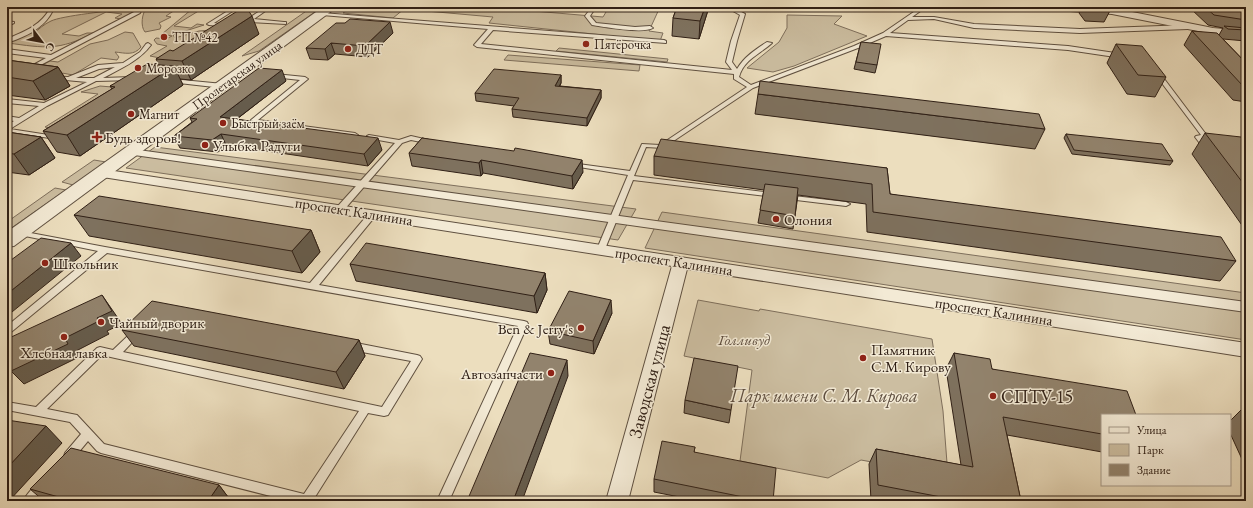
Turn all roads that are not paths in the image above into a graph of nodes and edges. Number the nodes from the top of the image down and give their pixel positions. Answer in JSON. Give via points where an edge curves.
{"nodes":[{"id":1,"x":49,"y":7,"type":"edge"},
{"id":2,"x":112,"y":7,"type":"edge"},
{"id":3,"x":130,"y":7,"type":"edge"},
{"id":4,"x":141,"y":7,"type":"edge"},
{"id":5,"x":237,"y":7,"type":"edge"},
{"id":6,"x":269,"y":7,"type":"edge"},
{"id":7,"x":594,"y":7,"type":"edge"},
{"id":8,"x":728,"y":7,"type":"edge"},
{"id":9,"x":924,"y":7,"type":"edge"},
{"id":10,"x":1056,"y":7,"type":"edge"},
{"id":11,"x":327,"y":10,"type":"edge"},
{"id":12,"x":904,"y":19,"type":"junction"},
{"id":13,"x":249,"y":20,"type":"junction"},
{"id":14,"x":284,"y":23,"type":"dead end"},
{"id":15,"x":231,"y":26,"type":"edge"},
{"id":16,"x":238,"y":27,"type":"edge"},
{"id":17,"x":493,"y":27,"type":"junction"},
{"id":18,"x":1192,"y":27,"type":"junction"},
{"id":19,"x":650,"y":28,"type":"dead end"},
{"id":20,"x":884,"y":34,"type":"junction"},
{"id":21,"x":1246,"y":34,"type":"edge"},
{"id":22,"x":7,"y":41,"type":"edge"},
{"id":23,"x":664,"y":42,"type":"dead end"},
{"id":24,"x":769,"y":43,"type":"dead end"},
{"id":25,"x":148,"y":45,"type":"dead end"},
{"id":26,"x":7,"y":51,"type":"edge"},
{"id":27,"x":52,"y":57,"type":"junction"},
{"id":28,"x":1132,"y":58,"type":"edge"},
{"id":29,"x":124,"y":65,"type":"junction"},
{"id":30,"x":1154,"y":69,"type":"edge"},
{"id":31,"x":736,"y":72,"type":"junction"},
{"id":32,"x":34,"y":74,"type":"edge"},
{"id":33,"x":47,"y":76,"type":"edge"},
{"id":34,"x":269,"y":76,"type":"edge"},
{"id":35,"x":70,"y":79,"type":"junction"},
{"id":36,"x":136,"y":79,"type":"edge"},
{"id":37,"x":96,"y":80,"type":"junction"},
{"id":38,"x":162,"y":80,"type":"edge"},
{"id":39,"x":223,"y":86,"type":"junction"},
{"id":40,"x":751,"y":87,"type":"junction"},
{"id":41,"x":7,"y":101,"type":"edge"},
{"id":42,"x":45,"y":105,"type":"junction"},
{"id":43,"x":7,"y":118,"type":"edge"},
{"id":44,"x":20,"y":120,"type":"junction"},
{"id":45,"x":7,"y":129,"type":"edge"},
{"id":46,"x":62,"y":139,"type":"edge"},
{"id":47,"x":400,"y":142,"type":"junction"},
{"id":48,"x":442,"y":143,"type":"edge"},
{"id":49,"x":1214,"y":150,"type":"edge"},
{"id":50,"x":131,"y":152,"type":"junction"},
{"id":51,"x":564,"y":162,"type":"edge"},
{"id":52,"x":101,"y":173,"type":"junction"},
{"id":53,"x":631,"y":176,"type":"junction"},
{"id":54,"x":363,"y":183,"type":"junction"},
{"id":55,"x":846,"y":204,"type":"dead end"},
{"id":56,"x":340,"y":209,"type":"junction"},
{"id":57,"x":373,"y":214,"type":"junction"},
{"id":58,"x":614,"y":217,"type":"junction"},
{"id":59,"x":13,"y":237,"type":"edge"},
{"id":60,"x":600,"y":249,"type":"junction"},
{"id":61,"x":105,"y":250,"type":"junction"},
{"id":62,"x":681,"y":262,"type":"junction"},
{"id":63,"x":312,"y":287,"type":"junction"},
{"id":64,"x":1246,"y":307,"type":"edge"},
{"id":65,"x":142,"y":328,"type":"edge"},
{"id":66,"x":7,"y":331,"type":"edge"},
{"id":67,"x":340,"y":343,"type":"edge"},
{"id":68,"x":1246,"y":350,"type":"edge"},
{"id":69,"x":115,"y":354,"type":"junction"},
{"id":70,"x":7,"y":406,"type":"edge"},
{"id":71,"x":366,"y":408,"type":"junction"},
{"id":72,"x":37,"y":412,"type":"junction"},
{"id":73,"x":88,"y":434,"type":"junction"},
{"id":74,"x":64,"y":462,"type":"edge"},
{"id":75,"x":49,"y":479,"type":"edge"},
{"id":76,"x":309,"y":500,"type":"edge"},
{"id":77,"x":29,"y":501,"type":"edge"},
{"id":78,"x":443,"y":501,"type":"edge"},
{"id":79,"x":617,"y":501,"type":"edge"}],
"edges":[{"from":1,"to":22,"type":"lane","via":[[50,13],[42,23]]},
{"from":2,"to":3,"type":"lane"},
{"from":4,"to":27,"type":"lane","via":[[138,12]]},
{"from":5,"to":15,"type":"lane","via":[[209,24]]},
{"from":6,"to":13,"type":"lane"},
{"from":7,"to":19,"type":"lane","via":[[587,16],[594,24],[635,29]]},
{"from":8,"to":31,"type":"lane","via":[[743,14],[729,62]]},
{"from":9,"to":12,"type":"lane"},
{"from":10,"to":18,"type":"street","via":[[1112,11]]},
{"from":11,"to":17,"type":"lane"},
{"from":11,"to":39,"type":"street","name":"Пролетарская улица"},
{"from":12,"to":18,"type":"lane","via":[[934,18],[974,26],[1080,31]]},
{"from":12,"to":20,"type":"lane"},
{"from":13,"to":14,"type":"lane"},
{"from":13,"to":16,"type":"lane"},
{"from":17,"to":23,"type":"lane"},
{"from":17,"to":31,"type":"lane","via":[[477,45]]},
{"from":18,"to":21,"type":"street"},
{"from":20,"to":28,"type":"lane","via":[[1068,48]]},
{"from":20,"to":40,"type":"lane"},
{"from":24,"to":31,"type":"lane"},
{"from":25,"to":29,"type":"lane","via":[[142,54]]},
{"from":26,"to":27,"type":"lane"},
{"from":27,"to":32,"type":"lane","via":[[22,73]]},
{"from":29,"to":35,"type":"lane","via":[[98,67]]},
{"from":29,"to":37,"type":"lane"},
{"from":30,"to":49,"type":"lane","via":[[1206,138],[1198,137],[1207,149]]},
{"from":31,"to":40,"type":"lane","via":[[736,78]]},
{"from":33,"to":35,"type":"lane"},
{"from":34,"to":47,"type":"lane","via":[[305,79],[253,121]]},
{"from":35,"to":37,"type":"lane"},
{"from":36,"to":37,"type":"lane"},
{"from":37,"to":42,"type":"lane"},
{"from":38,"to":39,"type":"lane"},
{"from":39,"to":50,"type":"street","name":"Пролетарская улица"},
{"from":40,"to":53,"type":"lane","via":[[661,147],[644,145]]},
{"from":41,"to":42,"type":"lane"},
{"from":42,"to":44,"type":"lane"},
{"from":43,"to":44,"type":"lane"},
{"from":44,"to":45,"type":"lane"},
{"from":45,"to":46,"type":"lane"},
{"from":47,"to":48,"type":"lane","via":[[411,138]]},
{"from":47,"to":54,"type":"lane"},
{"from":50,"to":52,"type":"street","name":"Пролетарская улица"},
{"from":50,"to":54,"type":"street"},
{"from":51,"to":53,"type":"lane"},
{"from":52,"to":56,"type":"street","name":"проспект Калинина"},
{"from":52,"to":59,"type":"street","name":"Пролетарская улица"},
{"from":53,"to":55,"type":"lane"},
{"from":53,"to":58,"type":"lane"},
{"from":54,"to":56,"type":"lane"},
{"from":54,"to":58,"type":"street"},
{"from":56,"to":57,"type":"street","name":"проспект Калинина"},
{"from":57,"to":60,"type":"street","name":"проспект Калинина"},
{"from":57,"to":63,"type":"lane"},
{"from":58,"to":60,"type":"lane"},
{"from":58,"to":64,"type":"street"},
{"from":59,"to":61,"type":"lane"},
{"from":60,"to":62,"type":"street","name":"проспект Калинина"},
{"from":61,"to":63,"type":"lane"},
{"from":61,"to":66,"type":"lane"},
{"from":62,"to":68,"type":"street","name":"проспект Калинина"},
{"from":62,"to":79,"type":"street","name":"Заводская улица"},
{"from":63,"to":78,"type":"lane","via":[[524,324]]},
{"from":65,"to":69,"type":"lane"},
{"from":67,"to":71,"type":"lane","via":[[417,359],[384,412]]},
{"from":69,"to":71,"type":"lane"},
{"from":69,"to":72,"type":"lane","via":[[100,351]]},
{"from":70,"to":72,"type":"lane"},
{"from":71,"to":76,"type":"lane"},
{"from":72,"to":73,"type":"lane","via":[[73,418]]},
{"from":73,"to":74,"type":"lane"},
{"from":73,"to":76,"type":"lane","via":[[101,448]]},
{"from":75,"to":77,"type":"lane"}]}
